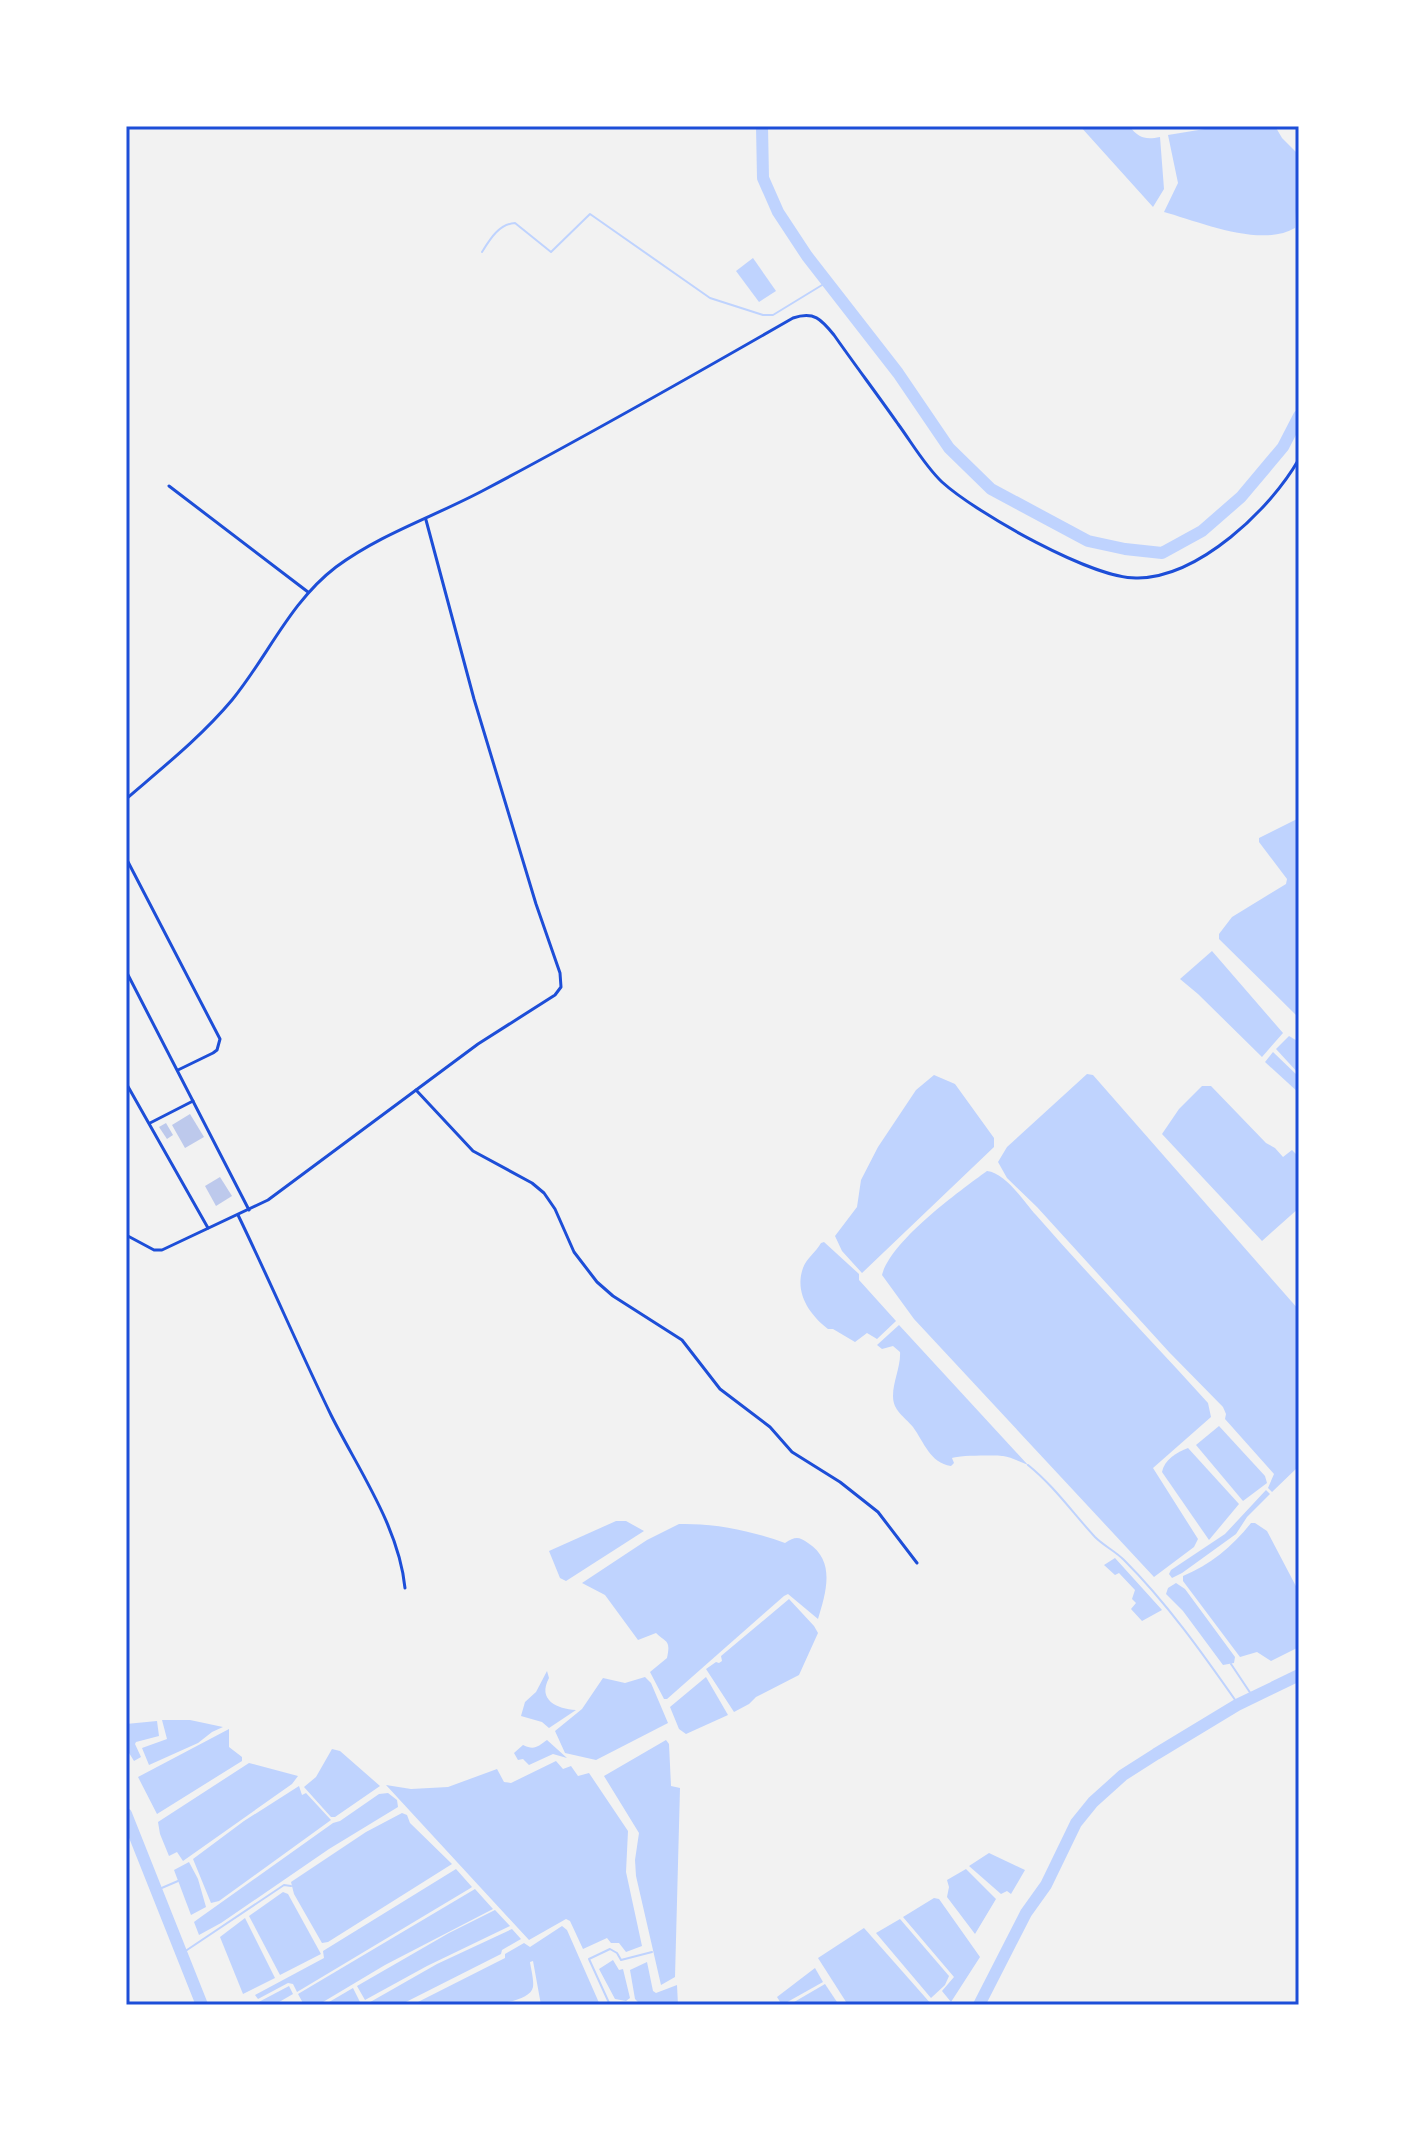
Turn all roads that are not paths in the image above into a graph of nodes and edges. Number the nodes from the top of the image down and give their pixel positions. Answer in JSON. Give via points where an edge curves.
{"nodes":[{"id":1,"x":1299,"y":459,"type":"edge"},
{"id":2,"x":169,"y":486,"type":"dead end"},
{"id":3,"x":426,"y":520,"type":"junction"},
{"id":4,"x":308,"y":592,"type":"junction"},
{"id":5,"x":126,"y":799,"type":"edge"},
{"id":6,"x":126,"y":858,"type":"edge"},
{"id":7,"x":126,"y":971,"type":"edge"},
{"id":8,"x":178,"y":1070,"type":"junction"},
{"id":9,"x":126,"y":1083,"type":"edge"},
{"id":10,"x":416,"y":1090,"type":"junction"},
{"id":11,"x":193,"y":1101,"type":"junction"},
{"id":12,"x":150,"y":1123,"type":"junction"},
{"id":13,"x":249,"y":1210,"type":"junction"},
{"id":14,"x":238,"y":1215,"type":"junction"},
{"id":15,"x":208,"y":1228,"type":"junction"},
{"id":16,"x":126,"y":1235,"type":"edge"},
{"id":17,"x":917,"y":1563,"type":"dead end"},
{"id":18,"x":405,"y":1588,"type":"dead end"}],
"edges":[{"from":1,"to":3,"type":"street","via":[[1259,511],[1194,562],[1157,577],[1118,576],[1030,540],[941,481],[834,335],[806,314]]},
{"from":2,"to":4,"type":"street"},
{"from":3,"to":4,"type":"street","via":[[357,552]]},
{"from":3,"to":10,"type":"street","via":[[474,699],[562,982],[555,995]]},
{"from":4,"to":5,"type":"street","via":[[234,698]]},
{"from":6,"to":8,"type":"street","via":[[220,1039],[213,1053]]},
{"from":7,"to":8,"type":"street"},
{"from":8,"to":11,"type":"street"},
{"from":9,"to":12,"type":"street"},
{"from":10,"to":13,"type":"street","via":[[302,1177]]},
{"from":10,"to":17,"type":"street","via":[[473,1151],[539,1187],[597,1282],[682,1340],[720,1389],[770,1427],[792,1452],[878,1512]]},
{"from":11,"to":12,"type":"street"},
{"from":11,"to":13,"type":"street"},
{"from":12,"to":15,"type":"street"},
{"from":13,"to":14,"type":"street"},
{"from":14,"to":15,"type":"street"},
{"from":14,"to":18,"type":"street","via":[[396,1543]]},
{"from":15,"to":16,"type":"street","via":[[162,1250]]}]}
